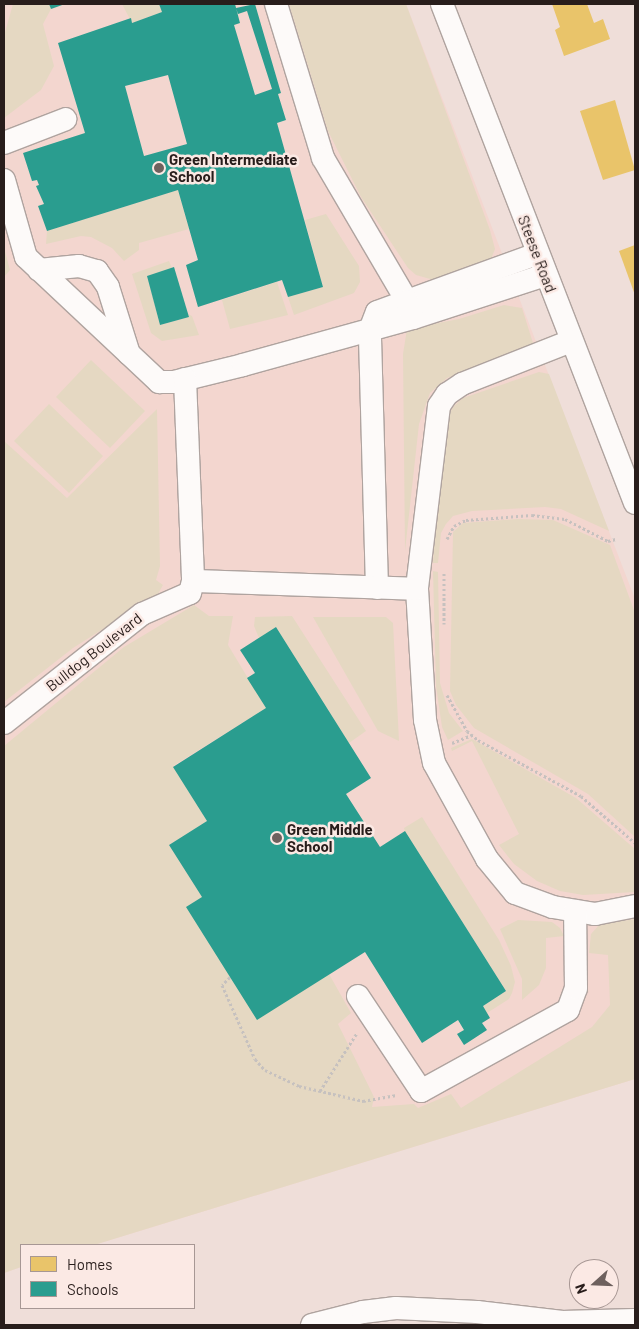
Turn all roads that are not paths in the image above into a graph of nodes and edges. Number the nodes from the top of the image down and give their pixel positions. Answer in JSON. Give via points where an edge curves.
{"nodes":[{"id":1,"x":276,"y":4,"type":"edge"},
{"id":2,"x":442,"y":4,"type":"edge"},
{"id":3,"x":66,"y":119,"type":"dead end"},
{"id":4,"x":4,"y":143,"type":"edge"},
{"id":5,"x":4,"y":180,"type":"edge"},
{"id":6,"x":537,"y":254,"type":"junction"},
{"id":7,"x":39,"y":270,"type":"junction"},
{"id":8,"x":545,"y":275,"type":"junction"},
{"id":9,"x":410,"y":309,"type":"junction"},
{"id":10,"x":376,"y":328,"type":"junction"},
{"id":11,"x":571,"y":341,"type":"junction"},
{"id":12,"x":130,"y":357,"type":"junction"},
{"id":13,"x":185,"y":379,"type":"junction"},
{"id":14,"x":635,"y":503,"type":"edge"},
{"id":15,"x":192,"y":587,"type":"junction"},
{"id":16,"x":377,"y":588,"type":"junction"},
{"id":17,"x":417,"y":589,"type":"junction"},
{"id":18,"x":4,"y":723,"type":"edge"},
{"id":19,"x":635,"y":906,"type":"edge"},
{"id":20,"x":575,"y":911,"type":"junction"},
{"id":21,"x":364,"y":1004,"type":"road end"},
{"id":22,"x":635,"y":1320,"type":"edge"},
{"id":23,"x":312,"y":1325,"type":"edge"}],
"edges":[{"from":1,"to":9,"type":"street","via":[[323,158]]},
{"from":2,"to":6,"type":"street","name":"Steese Road"},
{"from":3,"to":4,"type":"street"},
{"from":5,"to":7,"type":"street","via":[[26,257]]},
{"from":6,"to":8,"type":"street","name":"Steese Road"},
{"from":6,"to":9,"type":"street"},
{"from":7,"to":12,"type":"street"},
{"from":7,"to":12,"type":"street","via":[[79,266],[97,270],[108,287]]},
{"from":8,"to":9,"type":"street"},
{"from":8,"to":11,"type":"street","name":"Steese Road"},
{"from":9,"to":10,"type":"street","via":[[377,312]]},
{"from":10,"to":13,"type":"street"},
{"from":10,"to":16,"type":"street"},
{"from":11,"to":14,"type":"street","name":"Steese Road"},
{"from":11,"to":17,"type":"street","via":[[462,384],[447,394],[439,406]]},
{"from":12,"to":13,"type":"street","via":[[159,382]]},
{"from":13,"to":15,"type":"street"},
{"from":15,"to":16,"type":"street"},
{"from":15,"to":18,"type":"street","name":"Bulldog Boulevard","via":[[142,614]]},
{"from":16,"to":17,"type":"street"},
{"from":17,"to":20,"type":"street","via":[[425,720],[434,763],[487,860],[515,893]]},
{"from":19,"to":20,"type":"street","via":[[595,914]]},
{"from":20,"to":21,"type":"street","via":[[576,988],[568,1010],[421,1091]]},
{"from":22,"to":23,"type":"street","via":[[562,1322],[477,1312],[396,1308],[363,1312]]}]}
